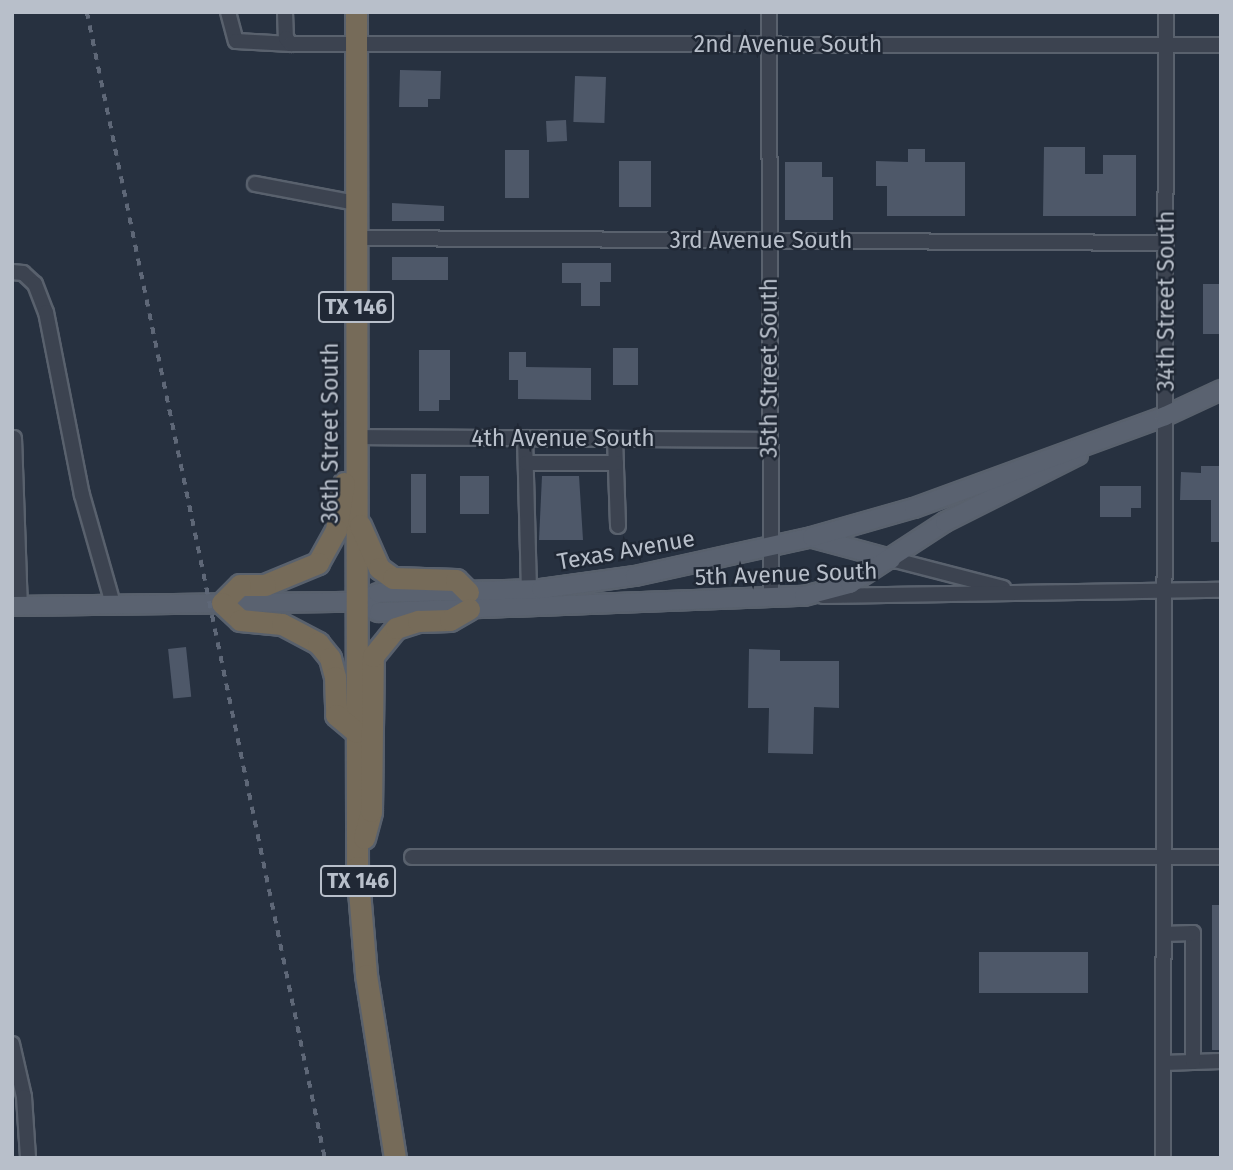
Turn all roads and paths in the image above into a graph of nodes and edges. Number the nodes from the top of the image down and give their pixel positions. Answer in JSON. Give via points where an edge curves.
{"nodes":[{"id":1,"x":228,"y":12,"type":"edge"},
{"id":2,"x":285,"y":12,"type":"edge"},
{"id":3,"x":356,"y":12,"type":"edge"},
{"id":4,"x":769,"y":12,"type":"edge"},
{"id":5,"x":1166,"y":12,"type":"edge"},
{"id":6,"x":291,"y":44,"type":"junction"},
{"id":7,"x":356,"y":44,"type":"junction"},
{"id":8,"x":769,"y":44,"type":"junction"},
{"id":9,"x":1166,"y":45,"type":"junction"},
{"id":10,"x":1221,"y":45,"type":"edge"},
{"id":11,"x":255,"y":184,"type":"dead end"},
{"id":12,"x":356,"y":204,"type":"junction"},
{"id":13,"x":356,"y":238,"type":"junction"},
{"id":14,"x":768,"y":240,"type":"junction"},
{"id":15,"x":1166,"y":243,"type":"junction"},
{"id":16,"x":12,"y":272,"type":"edge"},
{"id":17,"x":357,"y":390,"type":"junction"},
{"id":18,"x":1221,"y":390,"type":"edge"},
{"id":19,"x":1165,"y":416,"type":"junction"},
{"id":20,"x":357,"y":437,"type":"junction"},
{"id":21,"x":1109,"y":437,"type":"junction"},
{"id":22,"x":14,"y":438,"type":"dead end"},
{"id":23,"x":525,"y":438,"type":"junction"},
{"id":24,"x":566,"y":438,"type":"junction"},
{"id":25,"x":615,"y":439,"type":"junction"},
{"id":26,"x":769,"y":440,"type":"junction"},
{"id":27,"x":526,"y":463,"type":"junction"},
{"id":28,"x":566,"y":463,"type":"junction"},
{"id":29,"x":616,"y":463,"type":"junction"},
{"id":30,"x":356,"y":514,"type":"junction"},
{"id":31,"x":618,"y":526,"type":"dead end"},
{"id":32,"x":812,"y":537,"type":"junction"},
{"id":33,"x":770,"y":547,"type":"junction"},
{"id":34,"x":891,"y":559,"type":"junction"},
{"id":35,"x":529,"y":589,"type":"junction"},
{"id":36,"x":1164,"y":590,"type":"junction"},
{"id":37,"x":1221,"y":590,"type":"edge"},
{"id":38,"x":1021,"y":593,"type":"junction"},
{"id":39,"x":804,"y":596,"type":"junction"},
{"id":40,"x":771,"y":598,"type":"junction"},
{"id":41,"x":469,"y":601,"type":"junction"},
{"id":42,"x":355,"y":602,"type":"junction"},
{"id":43,"x":222,"y":603,"type":"junction"},
{"id":44,"x":113,"y":604,"type":"junction"},
{"id":45,"x":16,"y":606,"type":"edge"},
{"id":46,"x":356,"y":732,"type":"junction"},
{"id":47,"x":412,"y":857,"type":"dead end"},
{"id":48,"x":1164,"y":857,"type":"junction"},
{"id":49,"x":1221,"y":857,"type":"edge"},
{"id":50,"x":357,"y":867,"type":"junction"},
{"id":51,"x":1164,"y":934,"type":"junction"},
{"id":52,"x":12,"y":1044,"type":"edge"},
{"id":53,"x":1221,"y":1061,"type":"edge"},
{"id":54,"x":1194,"y":1062,"type":"junction"},
{"id":55,"x":1163,"y":1063,"type":"junction"},
{"id":56,"x":27,"y":1158,"type":"edge"},
{"id":57,"x":395,"y":1158,"type":"edge"},
{"id":58,"x":1163,"y":1158,"type":"edge"}],
"edges":[{"from":1,"to":6,"type":"street","name":"2nd Avenue South","via":[[236,40]]},
{"from":2,"to":6,"type":"street","via":[[286,38]]},
{"from":3,"to":7,"type":"highway","name":"36th Street South","number":"TX 146"},
{"from":4,"to":8,"type":"street","name":"35th Street South"},
{"from":5,"to":9,"type":"street","name":"34th Street South"},
{"from":6,"to":7,"type":"street","name":"2nd Avenue South"},
{"from":7,"to":8,"type":"street","name":"2nd Avenue South"},
{"from":7,"to":12,"type":"highway","name":"36th Street South","number":"TX 146"},
{"from":8,"to":9,"type":"street","name":"2nd Avenue South"},
{"from":8,"to":14,"type":"street","name":"35th Street South"},
{"from":9,"to":10,"type":"street","name":"2nd Avenue South"},
{"from":9,"to":15,"type":"street","name":"34th Street South"},
{"from":11,"to":12,"type":"street"},
{"from":12,"to":13,"type":"highway","name":"36th Street South","number":"TX 146"},
{"from":13,"to":14,"type":"street","name":"3rd Avenue South"},
{"from":13,"to":17,"type":"highway","name":"36th Street South","number":"TX 146"},
{"from":14,"to":15,"type":"street","name":"3rd Avenue South"},
{"from":14,"to":26,"type":"street","name":"35th Street South"},
{"from":15,"to":19,"type":"street","name":"34th Street South"},
{"from":16,"to":44,"type":"street","via":[[23,273],[34,284],[46,312],[82,495]]},
{"from":17,"to":20,"type":"highway","name":"36th Street South","number":"TX 146"},
{"from":17,"to":43,"type":"highway","via":[[344,418],[342,507],[317,563],[265,585],[240,585]]},
{"from":18,"to":19,"type":"main road","name":"Texas Avenue"},
{"from":19,"to":21,"type":"main road","name":"Texas Avenue"},
{"from":19,"to":36,"type":"street","name":"34th Street South"},
{"from":20,"to":23,"type":"street","name":"4th Avenue South"},
{"from":20,"to":30,"type":"highway","name":"36th Street South","number":"TX 146"},
{"from":21,"to":32,"type":"main road","name":"Texas Avenue","via":[[914,509]]},
{"from":21,"to":34,"type":"main road","via":[[1037,479],[945,522]]},
{"from":22,"to":45,"type":"street"},
{"from":23,"to":24,"type":"street","name":"4th Avenue South"},
{"from":23,"to":27,"type":"street"},
{"from":24,"to":25,"type":"street","name":"4th Avenue South"},
{"from":24,"to":28,"type":"street"},
{"from":25,"to":26,"type":"street","name":"4th Avenue South"},
{"from":25,"to":29,"type":"street"},
{"from":26,"to":33,"type":"street","name":"35th Street South"},
{"from":27,"to":28,"type":"street"},
{"from":27,"to":35,"type":"street"},
{"from":28,"to":29,"type":"street"},
{"from":29,"to":31,"type":"street"},
{"from":30,"to":41,"type":"highway","number":"TX 146","via":[[379,568],[393,578],[456,580]]},
{"from":30,"to":42,"type":"highway","name":"36th Street South","number":"TX 146"},
{"from":32,"to":33,"type":"main road","name":"Texas Avenue"},
{"from":32,"to":34,"type":"main road"},
{"from":33,"to":35,"type":"main road","name":"Texas Avenue","via":[[635,576]]},
{"from":33,"to":40,"type":"street","name":"35th Street South"},
{"from":34,"to":38,"type":"street"},
{"from":34,"to":39,"type":"main road","via":[[850,584]]},
{"from":35,"to":41,"type":"main road","name":"Texas Avenue"},
{"from":36,"to":37,"type":"street","name":"5th Avenue South"},
{"from":36,"to":38,"type":"street","name":"5th Avenue South"},
{"from":36,"to":48,"type":"street","name":"34th Street South"},
{"from":38,"to":39,"type":"street","name":"5th Avenue South"},
{"from":39,"to":40,"type":"main road","name":"5th Avenue South"},
{"from":40,"to":41,"type":"main road","name":"5th Avenue South"},
{"from":41,"to":42,"type":"main road","name":"5th Avenue South","via":[[379,612]]},
{"from":41,"to":50,"type":"highway","via":[[450,620],[418,621],[396,628],[373,656],[371,811]]},
{"from":42,"to":43,"type":"main road"},
{"from":42,"to":46,"type":"highway","number":"TX 146"},
{"from":43,"to":44,"type":"main road"},
{"from":43,"to":46,"type":"highway","via":[[240,620],[282,624],[318,643],[330,658],[335,677],[336,715]]},
{"from":44,"to":45,"type":"main road"},
{"from":46,"to":50,"type":"highway","number":"TX 146"},
{"from":47,"to":48,"type":"street"},
{"from":48,"to":49,"type":"street"},
{"from":48,"to":51,"type":"street","name":"34th Street South"},
{"from":50,"to":57,"type":"highway","number":"TX 146","via":[[366,975]]},
{"from":51,"to":54,"type":"street","via":[[1193,933]]},
{"from":51,"to":55,"type":"street","name":"34th Street South"},
{"from":52,"to":56,"type":"street","via":[[24,1097]]},
{"from":53,"to":54,"type":"street"},
{"from":54,"to":55,"type":"street"},
{"from":55,"to":58,"type":"street","name":"34th Street South"}]}
